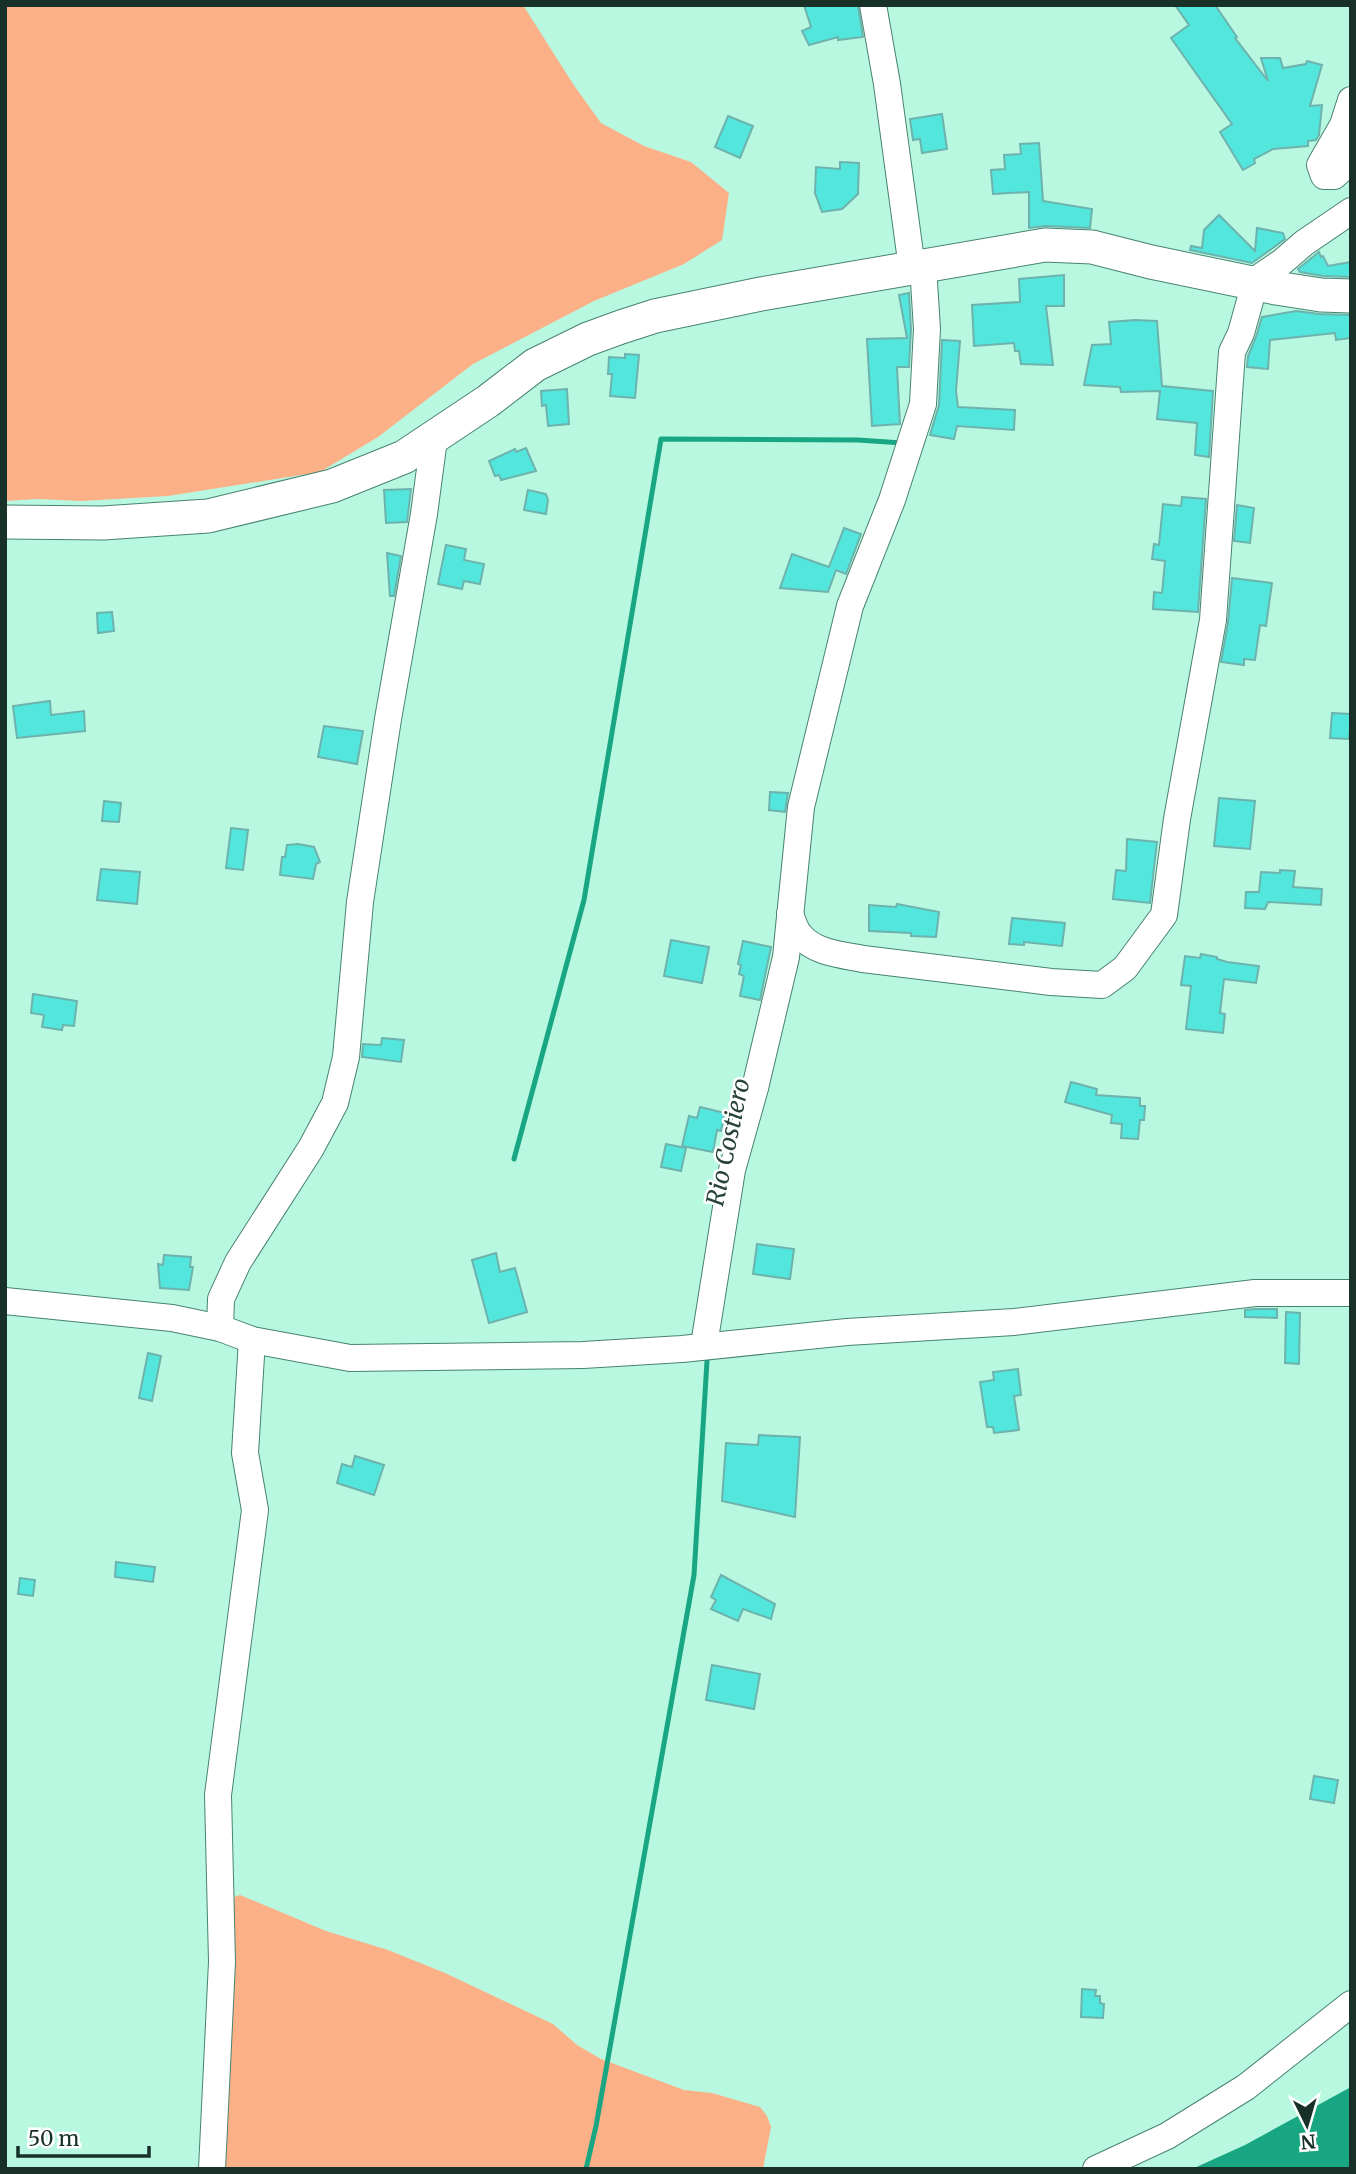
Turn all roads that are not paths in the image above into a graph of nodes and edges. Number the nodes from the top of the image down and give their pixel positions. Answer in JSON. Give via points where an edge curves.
{"nodes":[{"id":1,"x":873,"y":5,"type":"edge"},
{"id":2,"x":1351,"y":100,"type":"edge"},
{"id":3,"x":1351,"y":153,"type":"edge"},
{"id":4,"x":1351,"y":211,"type":"edge"},
{"id":5,"x":917,"y":267,"type":"junction"},
{"id":6,"x":1255,"y":284,"type":"junction"},
{"id":7,"x":1351,"y":296,"type":"edge"},
{"id":8,"x":434,"y":439,"type":"junction"},
{"id":9,"x":5,"y":522,"type":"edge"},
{"id":10,"x":790,"y":915,"type":"junction"},
{"id":11,"x":1351,"y":1293,"type":"edge"},
{"id":12,"x":5,"y":1301,"type":"edge"},
{"id":13,"x":220,"y":1328,"type":"junction"},
{"id":14,"x":252,"y":1340,"type":"junction"},
{"id":15,"x":704,"y":1345,"type":"junction"},
{"id":16,"x":1351,"y":2004,"type":"edge"},
{"id":17,"x":212,"y":2169,"type":"edge"},
{"id":18,"x":1096,"y":2169,"type":"edge"}],
"edges":[{"from":1,"to":5,"type":"street"},
{"from":2,"to":3,"type":"street","via":[[1343,125],[1320,165],[1324,176],[1334,176]]},
{"from":4,"to":6,"type":"street"},
{"from":5,"to":6,"type":"main road","via":[[1045,245],[1092,247]]},
{"from":5,"to":8,"type":"main road","via":[[710,304],[621,327],[535,365]]},
{"from":5,"to":10,"type":"street","via":[[927,329],[923,404],[840,643],[801,807]]},
{"from":6,"to":7,"type":"main road"},
{"from":6,"to":10,"type":"street","via":[[1232,352],[1213,620],[1164,915],[1125,968],[1102,985],[863,960],[807,943]]},
{"from":8,"to":9,"type":"main road","via":[[404,457],[332,486],[208,516],[103,523]]},
{"from":8,"to":13,"type":"street","via":[[362,889],[346,1057],[335,1104],[238,1262],[221,1298]]},
{"from":10,"to":15,"type":"street","via":[[786,957],[732,1170]]},
{"from":11,"to":15,"type":"street","via":[[1255,1293],[1014,1322]]},
{"from":12,"to":13,"type":"street","via":[[172,1318]]},
{"from":13,"to":14,"type":"street"},
{"from":14,"to":15,"type":"street","via":[[350,1358],[583,1355]]},
{"from":14,"to":17,"type":"street","via":[[245,1453],[255,1510],[218,1795],[222,1962]]},
{"from":16,"to":18,"type":"street","via":[[1246,2087],[1167,2136]]}]}
